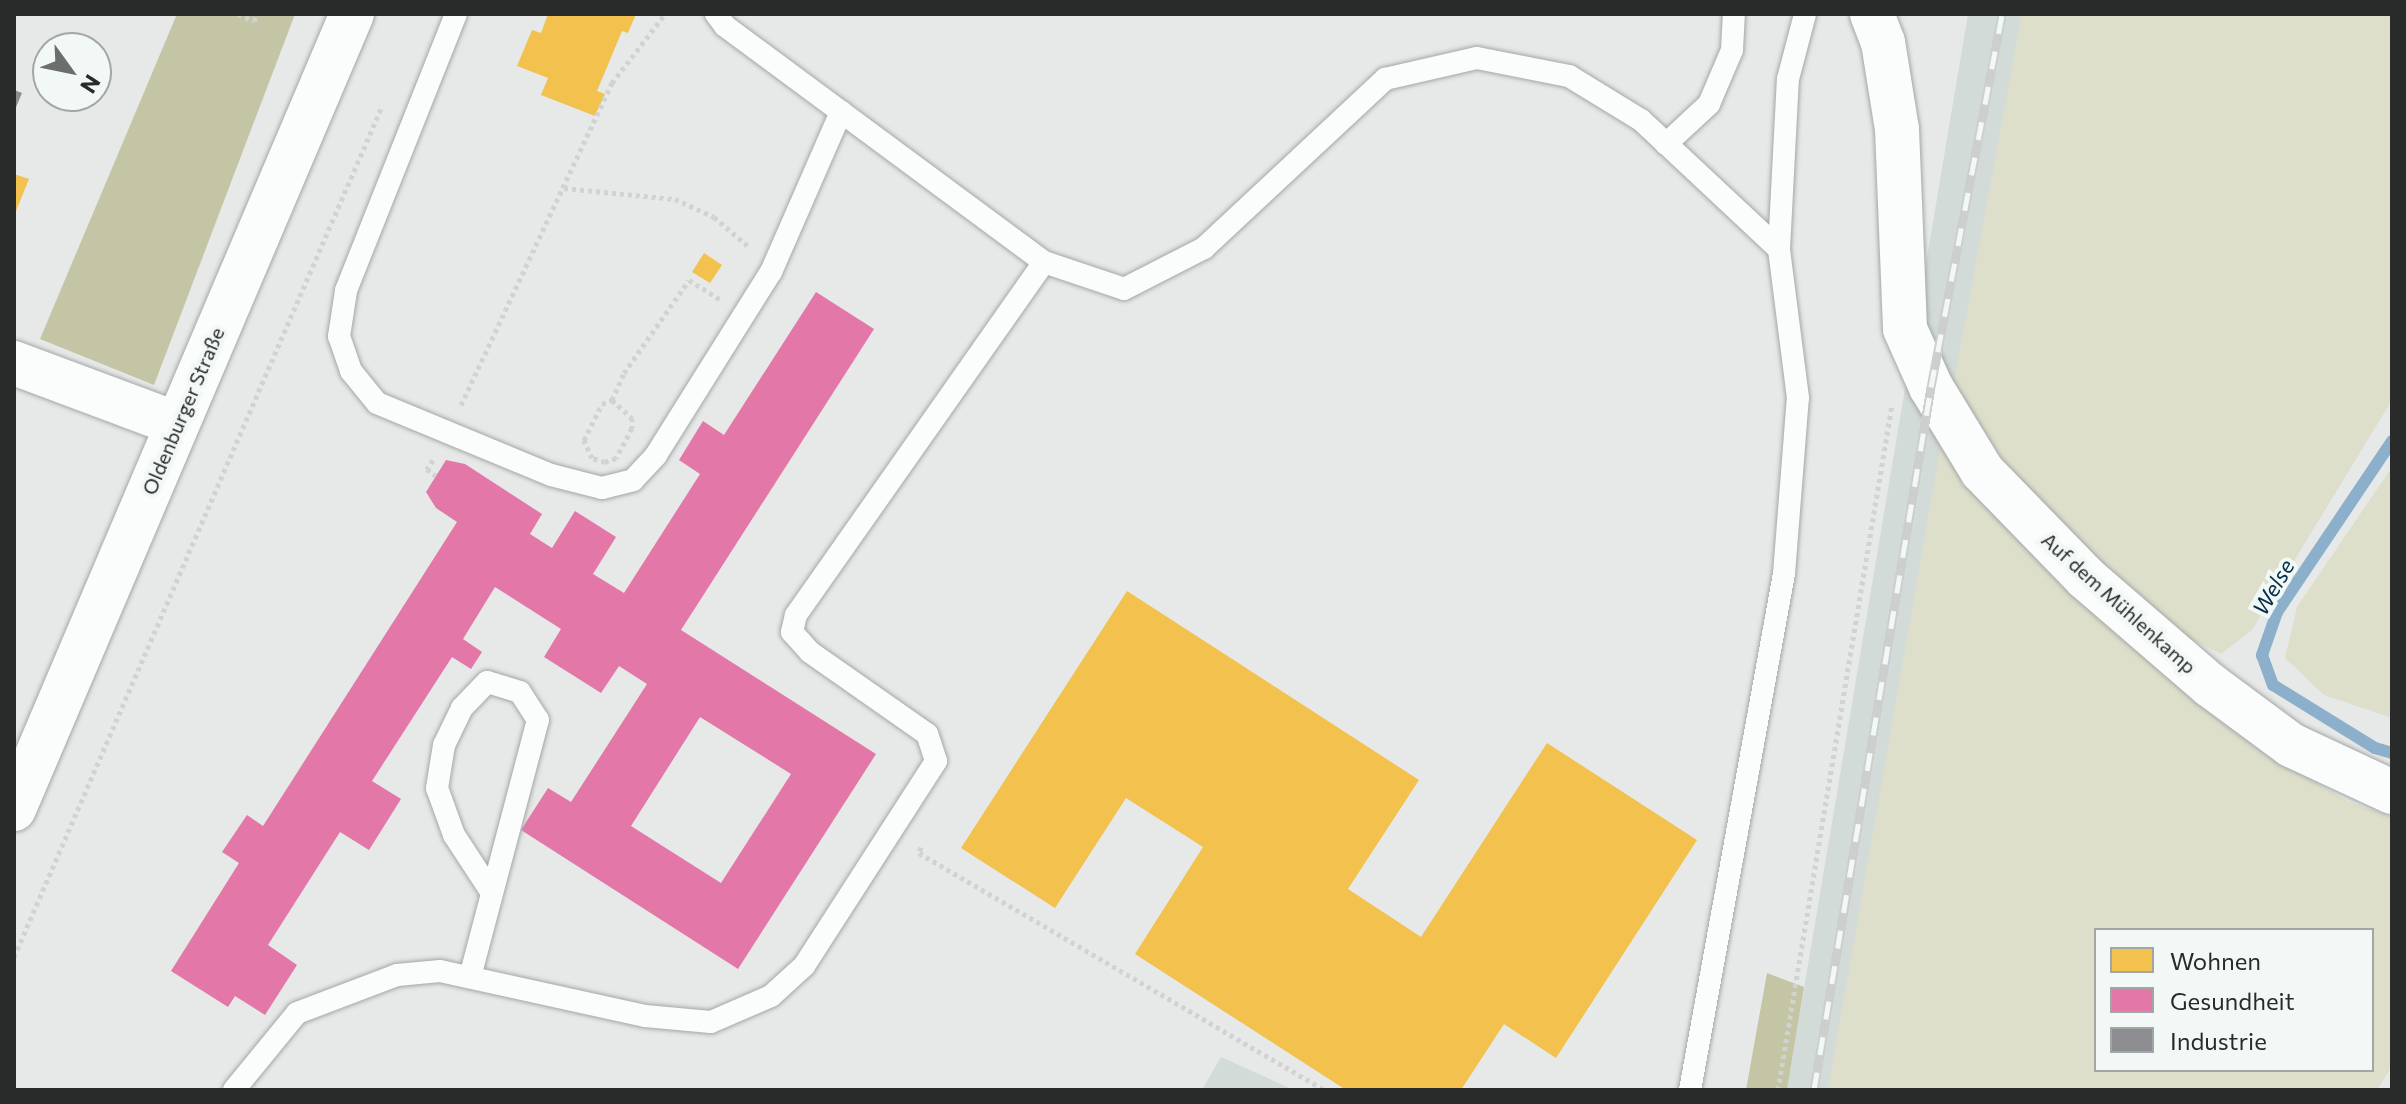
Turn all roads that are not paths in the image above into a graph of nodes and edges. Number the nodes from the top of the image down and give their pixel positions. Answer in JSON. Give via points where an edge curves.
{"nodes":[{"id":1,"x":352,"y":14,"type":"edge"},
{"id":2,"x":456,"y":14,"type":"edge"},
{"id":3,"x":716,"y":14,"type":"edge"},
{"id":4,"x":1734,"y":14,"type":"edge"},
{"id":5,"x":1805,"y":14,"type":"edge"},
{"id":6,"x":1872,"y":14,"type":"edge"},
{"id":7,"x":841,"y":112,"type":"junction"},
{"id":8,"x":1666,"y":144,"type":"junction"},
{"id":9,"x":1779,"y":249,"type":"junction"},
{"id":10,"x":1044,"y":262,"type":"junction"},
{"id":11,"x":14,"y":363,"type":"edge"},
{"id":12,"x":58,"y":382,"type":"junction"},
{"id":13,"x":14,"y":391,"type":"edge"},
{"id":14,"x":177,"y":424,"type":"junction"},
{"id":15,"x":2392,"y":792,"type":"edge"},
{"id":16,"x":14,"y":809,"type":"edge"},
{"id":17,"x":492,"y":893,"type":"junction"},
{"id":18,"x":470,"y":977,"type":"junction"},
{"id":19,"x":234,"y":1090,"type":"edge"},
{"id":20,"x":1690,"y":1090,"type":"edge"}],
"edges":[{"from":1,"to":14,"type":"street","name":"Oldenburger Straße"},
{"from":2,"to":7,"type":"lane","via":[[346,291],[339,336],[351,371],[377,403],[551,475],[602,488],[633,480],[656,455],[747,317]]},
{"from":3,"to":7,"type":"lane"},
{"from":4,"to":8,"type":"lane","via":[[1732,50],[1709,104]]},
{"from":5,"to":9,"type":"lane","via":[[1788,79]]},
{"from":6,"to":15,"type":"street","name":"Auf dem Mühlenkamp","via":[[1883,42],[1897,129],[1905,329],[1931,387],[1982,471],[2086,578],[2210,685],[2291,745]]},
{"from":7,"to":10,"type":"lane"},
{"from":8,"to":9,"type":"lane"},
{"from":8,"to":10,"type":"lane","via":[[1641,120],[1569,76],[1477,58],[1385,79],[1204,248],[1124,289]]},
{"from":9,"to":20,"type":"lane","via":[[1798,398],[1784,574]]},
{"from":10,"to":18,"type":"lane","via":[[796,615],[792,632],[810,652],[927,734],[936,761],[804,966],[771,996],[711,1022],[645,1016]]},
{"from":11,"to":12,"type":"street"},
{"from":12,"to":13,"type":"street"},
{"from":12,"to":14,"type":"street"},
{"from":14,"to":16,"type":"street","name":"Oldenburger Straße"},
{"from":17,"to":17,"type":"lane","via":[[538,720],[520,692],[487,682],[462,708],[444,745],[437,788],[454,835]]},
{"from":17,"to":18,"type":"lane"},
{"from":18,"to":19,"type":"lane","via":[[440,971],[397,975],[297,1013]]}]}
